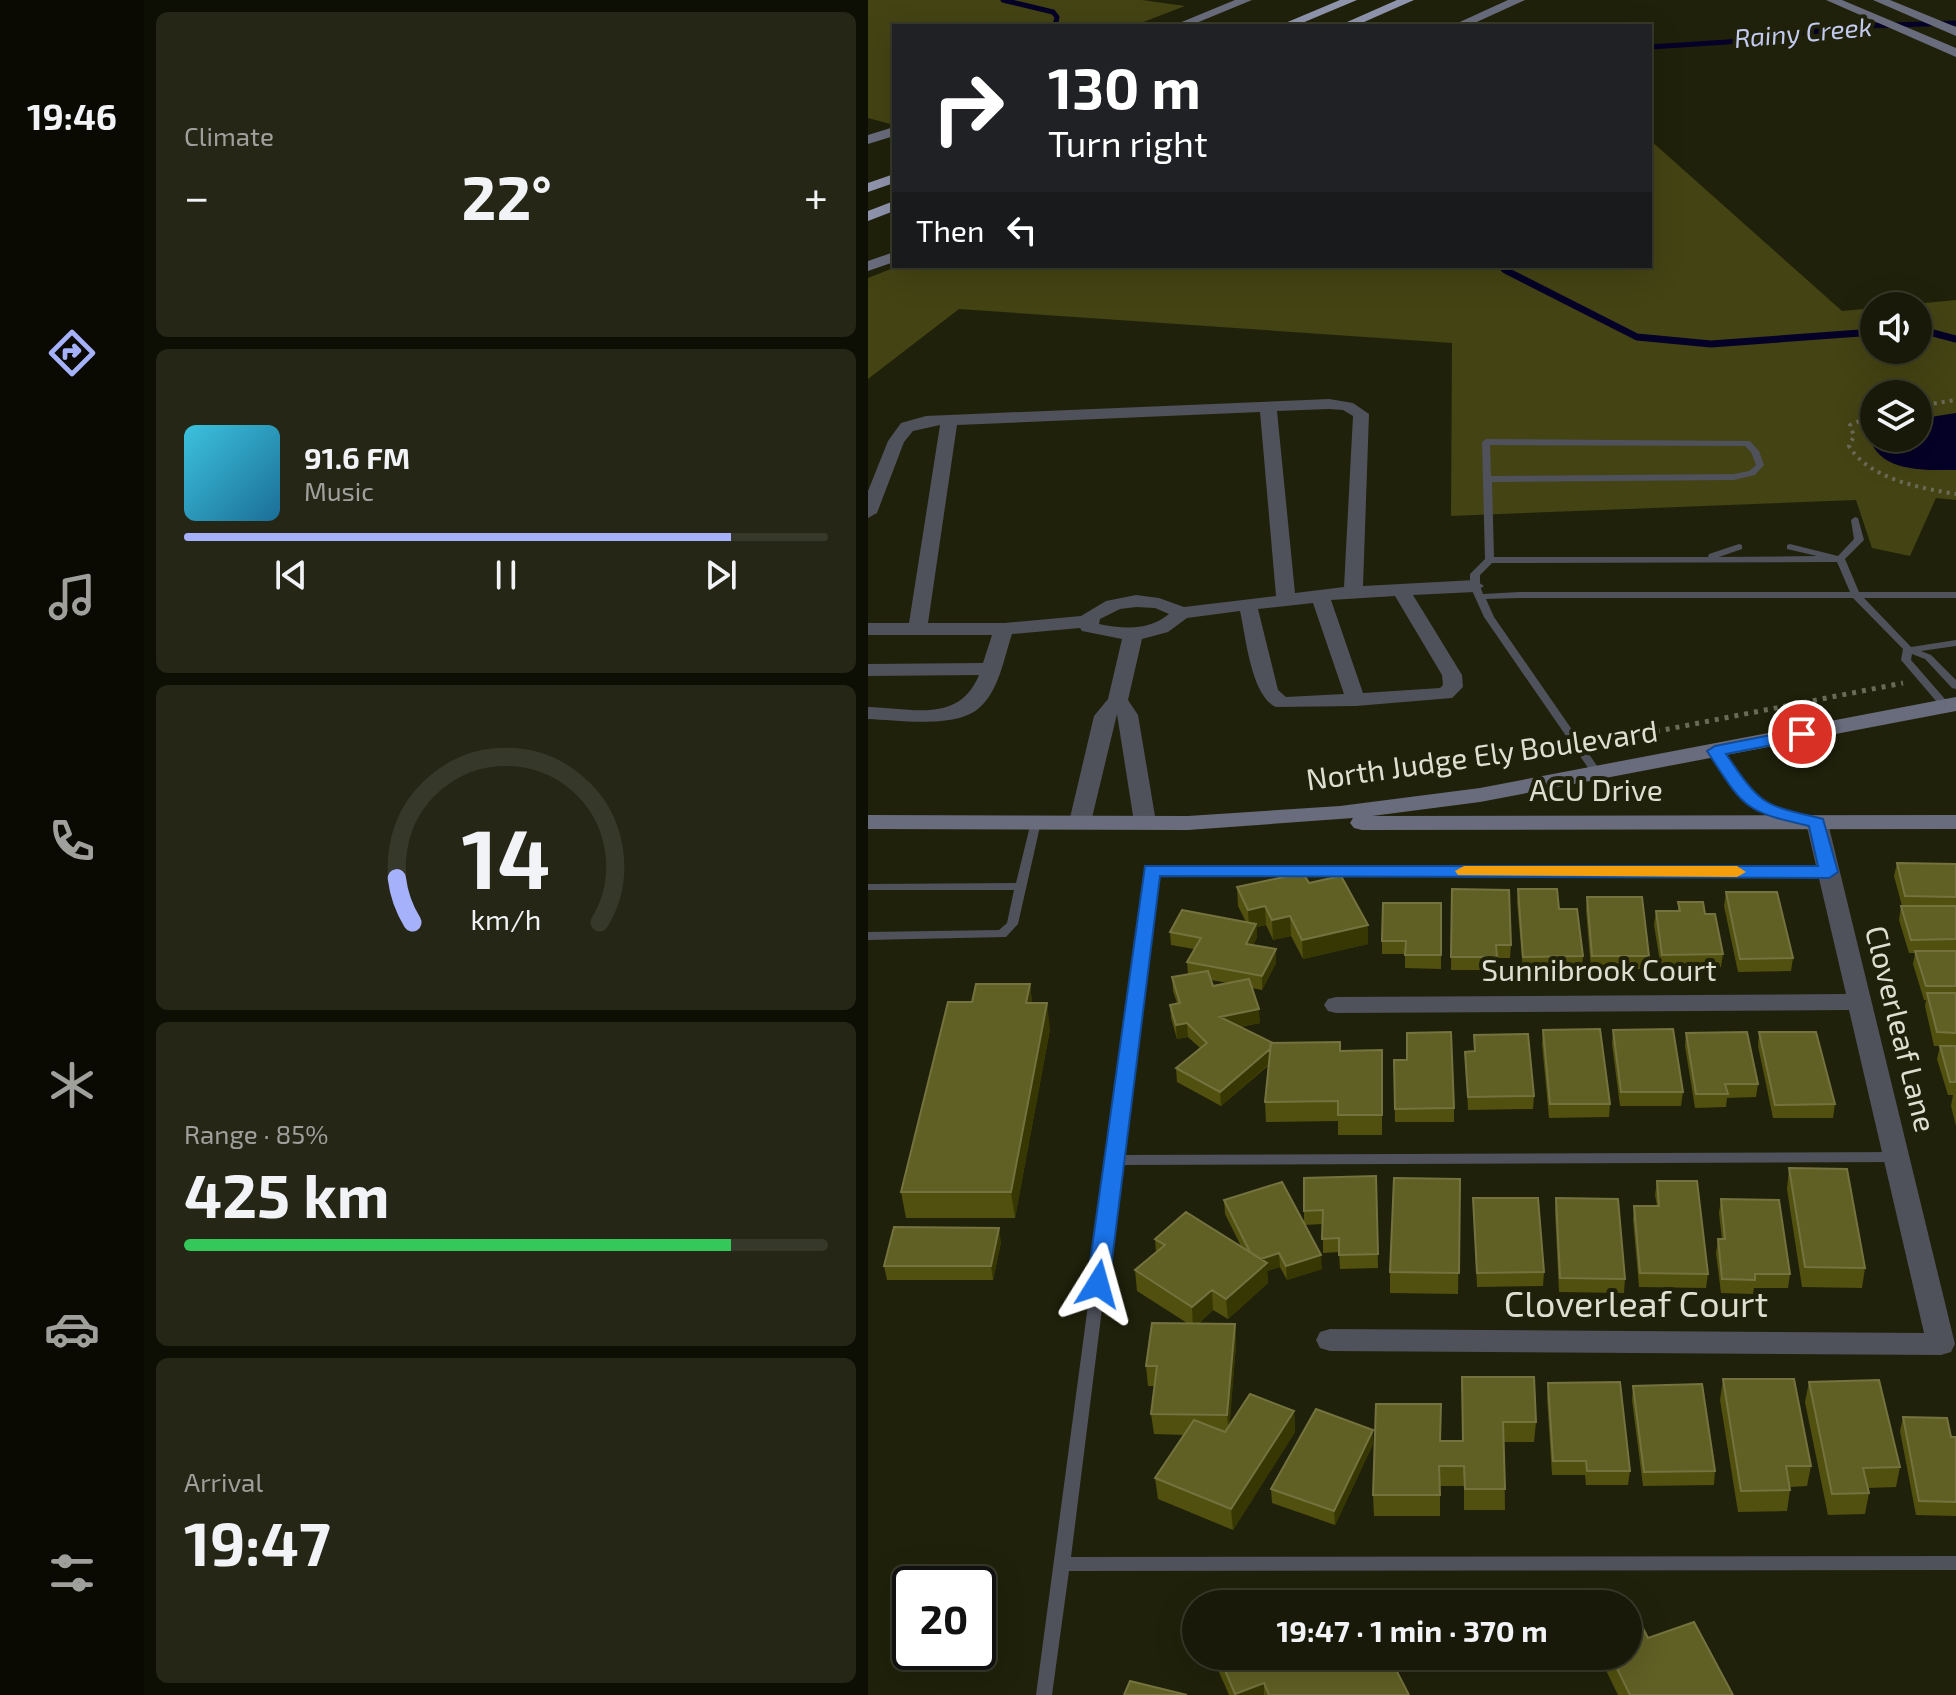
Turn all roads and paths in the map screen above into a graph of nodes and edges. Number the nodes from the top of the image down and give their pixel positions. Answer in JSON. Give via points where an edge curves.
{"nodes":[{"id":1,"x":1246,"y":0,"type":"edge"},
{"id":2,"x":1351,"y":0,"type":"edge"},
{"id":3,"x":1408,"y":0,"type":"edge"},
{"id":4,"x":1519,"y":0,"type":"edge"},
{"id":5,"x":1832,"y":0,"type":"edge"},
{"id":6,"x":1880,"y":1,"type":"edge"},
{"id":7,"x":1183,"y":24,"type":"edge"},
{"id":8,"x":1289,"y":24,"type":"edge"},
{"id":9,"x":1349,"y":24,"type":"edge"},
{"id":10,"x":1462,"y":24,"type":"edge"},
{"id":11,"x":1956,"y":32,"type":"edge"},
{"id":12,"x":1956,"y":53,"type":"edge"},
{"id":13,"x":892,"y":132,"type":"edge"},
{"id":14,"x":868,"y":140,"type":"edge"},
{"id":15,"x":892,"y":179,"type":"edge"},
{"id":16,"x":868,"y":188,"type":"edge"},
{"id":17,"x":892,"y":207,"type":"edge"},
{"id":18,"x":868,"y":216,"type":"edge"},
{"id":19,"x":892,"y":258,"type":"edge"},
{"id":20,"x":868,"y":266,"type":"edge"},
{"id":21,"x":1956,"y":400,"type":"edge"},
{"id":22,"x":1932,"y":404,"type":"edge"},
{"id":23,"x":1268,"y":406,"type":"junction"},
{"id":24,"x":949,"y":421,"type":"junction"},
{"id":25,"x":1860,"y":421,"type":"edge"},
{"id":26,"x":1488,"y":479,"type":"junction"},
{"id":27,"x":1956,"y":494,"type":"edge"},
{"id":28,"x":868,"y":513,"type":"edge"},
{"id":29,"x":1855,"y":520,"type":"dead end"},
{"id":30,"x":1739,"y":547,"type":"dead end"},
{"id":31,"x":1790,"y":547,"type":"dead end"},
{"id":32,"x":1704,"y":559,"type":"junction"},
{"id":33,"x":1840,"y":559,"type":"junction"},
{"id":34,"x":1490,"y":560,"type":"junction"},
{"id":35,"x":1401,"y":590,"type":"junction"},
{"id":36,"x":1353,"y":592,"type":"junction"},
{"id":37,"x":1477,"y":592,"type":"junction"},
{"id":38,"x":1856,"y":595,"type":"junction"},
{"id":39,"x":1956,"y":595,"type":"edge"},
{"id":40,"x":1320,"y":596,"type":"junction"},
{"id":41,"x":1286,"y":600,"type":"junction"},
{"id":42,"x":1248,"y":605,"type":"junction"},
{"id":43,"x":1181,"y":613,"type":"junction"},
{"id":44,"x":1090,"y":621,"type":"junction"},
{"id":45,"x":868,"y":629,"type":"edge"},
{"id":46,"x":918,"y":629,"type":"junction"},
{"id":47,"x":1004,"y":629,"type":"junction"},
{"id":48,"x":1133,"y":634,"type":"junction"},
{"id":49,"x":1956,"y":643,"type":"edge"},
{"id":50,"x":1908,"y":649,"type":"junction"},
{"id":51,"x":989,"y":669,"type":"junction"},
{"id":52,"x":868,"y":670,"type":"edge"},
{"id":53,"x":1912,"y":681,"type":"dead end"},
{"id":54,"x":1953,"y":698,"type":"edge"},
{"id":55,"x":1118,"y":700,"type":"junction"},
{"id":56,"x":1356,"y":700,"type":"junction"},
{"id":57,"x":868,"y":713,"type":"edge"},
{"id":58,"x":1597,"y":743,"type":"dead end"},
{"id":59,"x":1562,"y":750,"type":"dead end"},
{"id":60,"x":1715,"y":751,"type":"junction"},
{"id":61,"x":1539,"y":755,"type":"dead end"},
{"id":62,"x":1597,"y":773,"type":"junction"},
{"id":63,"x":868,"y":822,"type":"edge"},
{"id":64,"x":1036,"y":822,"type":"junction"},
{"id":65,"x":1080,"y":822,"type":"junction"},
{"id":66,"x":1145,"y":822,"type":"junction"},
{"id":67,"x":1956,"y":822,"type":"edge"},
{"id":68,"x":1188,"y":823,"type":"junction"},
{"id":69,"x":1817,"y":823,"type":"junction"},
{"id":70,"x":1829,"y":872,"type":"junction"},
{"id":71,"x":1021,"y":886,"type":"junction"},
{"id":72,"x":868,"y":887,"type":"edge"},
{"id":73,"x":868,"y":936,"type":"edge"},
{"id":74,"x":1862,"y":1002,"type":"junction"},
{"id":75,"x":1336,"y":1005,"type":"dead end"},
{"id":76,"x":1898,"y":1157,"type":"junction"},
{"id":77,"x":1114,"y":1160,"type":"junction"},
{"id":78,"x":1330,"y":1340,"type":"dead end"},
{"id":79,"x":1941,"y":1344,"type":"joint"},
{"id":80,"x":1956,"y":1563,"type":"edge"},
{"id":81,"x":1062,"y":1564,"type":"junction"},
{"id":82,"x":1044,"y":1695,"type":"edge"}],
"edges":[{"from":1,"to":7,"type":"street"},
{"from":2,"to":8,"type":"highway"},
{"from":3,"to":9,"type":"highway"},
{"from":4,"to":10,"type":"street"},
{"from":5,"to":12,"type":"street"},
{"from":6,"to":11,"type":"street"},
{"from":13,"to":14,"type":"street"},
{"from":15,"to":16,"type":"highway"},
{"from":17,"to":18,"type":"highway"},
{"from":19,"to":20,"type":"street"},
{"from":21,"to":22,"type":"path"},
{"from":23,"to":24,"type":"street"},
{"from":23,"to":36,"type":"street","via":[[1329,404],[1361,414]]},
{"from":23,"to":41,"type":"street"},
{"from":24,"to":28,"type":"street","via":[[907,427],[896,441]]},
{"from":24,"to":46,"type":"street"},
{"from":25,"to":27,"type":"path","via":[[1850,425],[1853,455],[1879,473]]},
{"from":26,"to":26,"type":"lane","via":[[1734,477],[1760,465],[1747,443],[1486,442]]},
{"from":26,"to":34,"type":"lane"},
{"from":29,"to":33,"type":"lane","via":[[1859,540]]},
{"from":30,"to":32,"type":"lane"},
{"from":31,"to":33,"type":"lane"},
{"from":32,"to":33,"type":"lane"},
{"from":32,"to":34,"type":"lane"},
{"from":33,"to":38,"type":"lane"},
{"from":34,"to":37,"type":"lane","via":[[1475,574]]},
{"from":35,"to":36,"type":"street"},
{"from":35,"to":37,"type":"street"},
{"from":35,"to":56,"type":"street","via":[[1452,675],[1453,687],[1445,694]]},
{"from":36,"to":40,"type":"street"},
{"from":37,"to":38,"type":"lane"},
{"from":37,"to":62,"type":"lane"},
{"from":38,"to":39,"type":"lane"},
{"from":38,"to":50,"type":"lane"},
{"from":40,"to":41,"type":"street"},
{"from":40,"to":56,"type":"street"},
{"from":41,"to":42,"type":"street"},
{"from":42,"to":43,"type":"street"},
{"from":42,"to":56,"type":"street","via":[[1274,699]]},
{"from":43,"to":44,"type":"street","via":[[1164,602],[1124,602],[1105,607]]},
{"from":43,"to":48,"type":"street","via":[[1159,630]]},
{"from":44,"to":47,"type":"street"},
{"from":44,"to":48,"type":"street","via":[[1089,627]]},
{"from":45,"to":46,"type":"street"},
{"from":46,"to":47,"type":"street"},
{"from":47,"to":51,"type":"street"},
{"from":48,"to":55,"type":"street"},
{"from":49,"to":50,"type":"lane"},
{"from":50,"to":54,"type":"lane","via":[[1928,657]]},
{"from":50,"to":54,"type":"lane","via":[[1906,660]]},
{"from":51,"to":52,"type":"street"},
{"from":51,"to":57,"type":"street","via":[[972,704],[959,713]]},
{"from":53,"to":58,"type":"path"},
{"from":54,"to":60,"type":"street","name":"North Judge Ely Boulevard"},
{"from":55,"to":65,"type":"street","via":[[1104,716]]},
{"from":55,"to":66,"type":"street","via":[[1128,715]]},
{"from":59,"to":61,"type":"path"},
{"from":60,"to":62,"type":"street","name":"North Judge Ely Boulevard"},
{"from":60,"to":69,"type":"lane","via":[[1747,799],[1769,812]]},
{"from":62,"to":68,"type":"street","name":"North Judge Ely Boulevard","via":[[1340,813]]},
{"from":63,"to":64,"type":"street","name":"North Judge Ely Boulevard"},
{"from":64,"to":65,"type":"street","name":"North Judge Ely Boulevard"},
{"from":64,"to":71,"type":"lane"},
{"from":65,"to":66,"type":"street","name":"North Judge Ely Boulevard"},
{"from":66,"to":68,"type":"street","name":"North Judge Ely Boulevard"},
{"from":67,"to":69,"type":"street","name":"ACU Drive"},
{"from":68,"to":69,"type":"street","name":"ACU Drive"},
{"from":69,"to":70,"type":"street","name":"Cloverleaf Lane"},
{"from":70,"to":74,"type":"street","name":"Cloverleaf Lane"},
{"from":70,"to":77,"type":"lane","via":[[1152,870]]},
{"from":71,"to":72,"type":"lane"},
{"from":71,"to":73,"type":"lane","via":[[1012,924],[1002,934]]},
{"from":74,"to":75,"type":"street","name":"Sunnibrook Court"},
{"from":74,"to":76,"type":"street","name":"Cloverleaf Lane"},
{"from":76,"to":77,"type":"lane"},
{"from":76,"to":79,"type":"street","name":"Cloverleaf Lane"},
{"from":77,"to":81,"type":"lane"},
{"from":78,"to":79,"type":"street","name":"Cloverleaf Court"},
{"from":80,"to":81,"type":"lane"},
{"from":81,"to":82,"type":"lane"}]}
